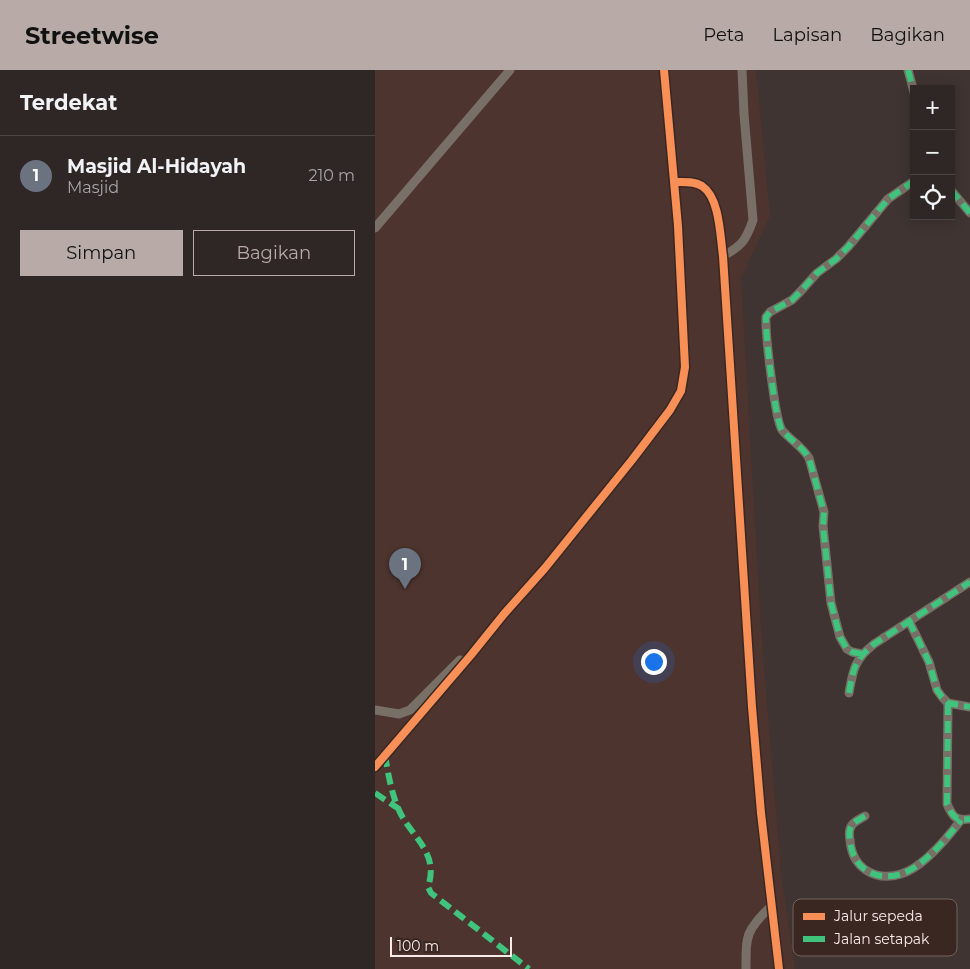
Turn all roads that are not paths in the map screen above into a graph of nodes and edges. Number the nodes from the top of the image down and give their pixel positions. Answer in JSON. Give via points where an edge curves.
{"nodes":[{"id":1,"x":510,"y":70,"type":"edge"},
{"id":2,"x":664,"y":70,"type":"edge"},
{"id":3,"x":742,"y":70,"type":"edge"},
{"id":4,"x":907,"y":70,"type":"edge"},
{"id":5,"x":912,"y":85,"type":"edge"},
{"id":6,"x":675,"y":182,"type":"junction"},
{"id":7,"x":910,"y":184,"type":"edge"},
{"id":8,"x":955,"y":195,"type":"edge"},
{"id":9,"x":970,"y":213,"type":"edge"},
{"id":10,"x":375,"y":228,"type":"edge"},
{"id":11,"x":723,"y":256,"type":"junction"},
{"id":12,"x":970,"y":582,"type":"edge"},
{"id":13,"x":909,"y":621,"type":"junction"},
{"id":14,"x":862,"y":654,"type":"junction"},
{"id":15,"x":471,"y":655,"type":"junction"},
{"id":16,"x":849,"y":693,"type":"dead end"},
{"id":17,"x":948,"y":703,"type":"junction"},
{"id":18,"x":970,"y":707,"type":"edge"},
{"id":19,"x":375,"y":710,"type":"edge"},
{"id":20,"x":375,"y":767,"type":"edge"},
{"id":21,"x":865,"y":816,"type":"dead end"},
{"id":22,"x":965,"y":820,"type":"edge"},
{"id":23,"x":771,"y":906,"type":"junction"},
{"id":24,"x":746,"y":969,"type":"edge"},
{"id":25,"x":779,"y":969,"type":"edge"}],
"edges":[{"from":1,"to":10,"type":"street"},
{"from":2,"to":6,"type":"street"},
{"from":3,"to":11,"type":"street","via":[[753,220],[747,237],[738,248]]},
{"from":4,"to":5,"type":"street"},
{"from":6,"to":11,"type":"street","via":[[702,186],[712,197]]},
{"from":6,"to":15,"type":"street","via":[[685,367],[681,391],[632,460]]},
{"from":7,"to":14,"type":"street","via":[[888,199],[847,248],[792,300],[767,317],[778,421],[781,429],[809,458],[824,512],[831,603],[840,637],[852,652]]},
{"from":8,"to":9,"type":"street"},
{"from":11,"to":23,"type":"street","via":[[752,707]]},
{"from":12,"to":13,"type":"street"},
{"from":13,"to":14,"type":"street"},
{"from":13,"to":17,"type":"street","via":[[929,662],[937,690]]},
{"from":14,"to":16,"type":"street","via":[[852,672]]},
{"from":15,"to":19,"type":"street","via":[[458,662],[410,710],[399,714]]},
{"from":15,"to":20,"type":"street"},
{"from":17,"to":18,"type":"street"},
{"from":17,"to":22,"type":"street","via":[[947,804],[952,814]]},
{"from":21,"to":22,"type":"street","via":[[850,829],[850,845],[861,867],[882,877],[908,872],[942,845]]},
{"from":23,"to":24,"type":"street","via":[[749,932]]},
{"from":23,"to":25,"type":"street"}]}
